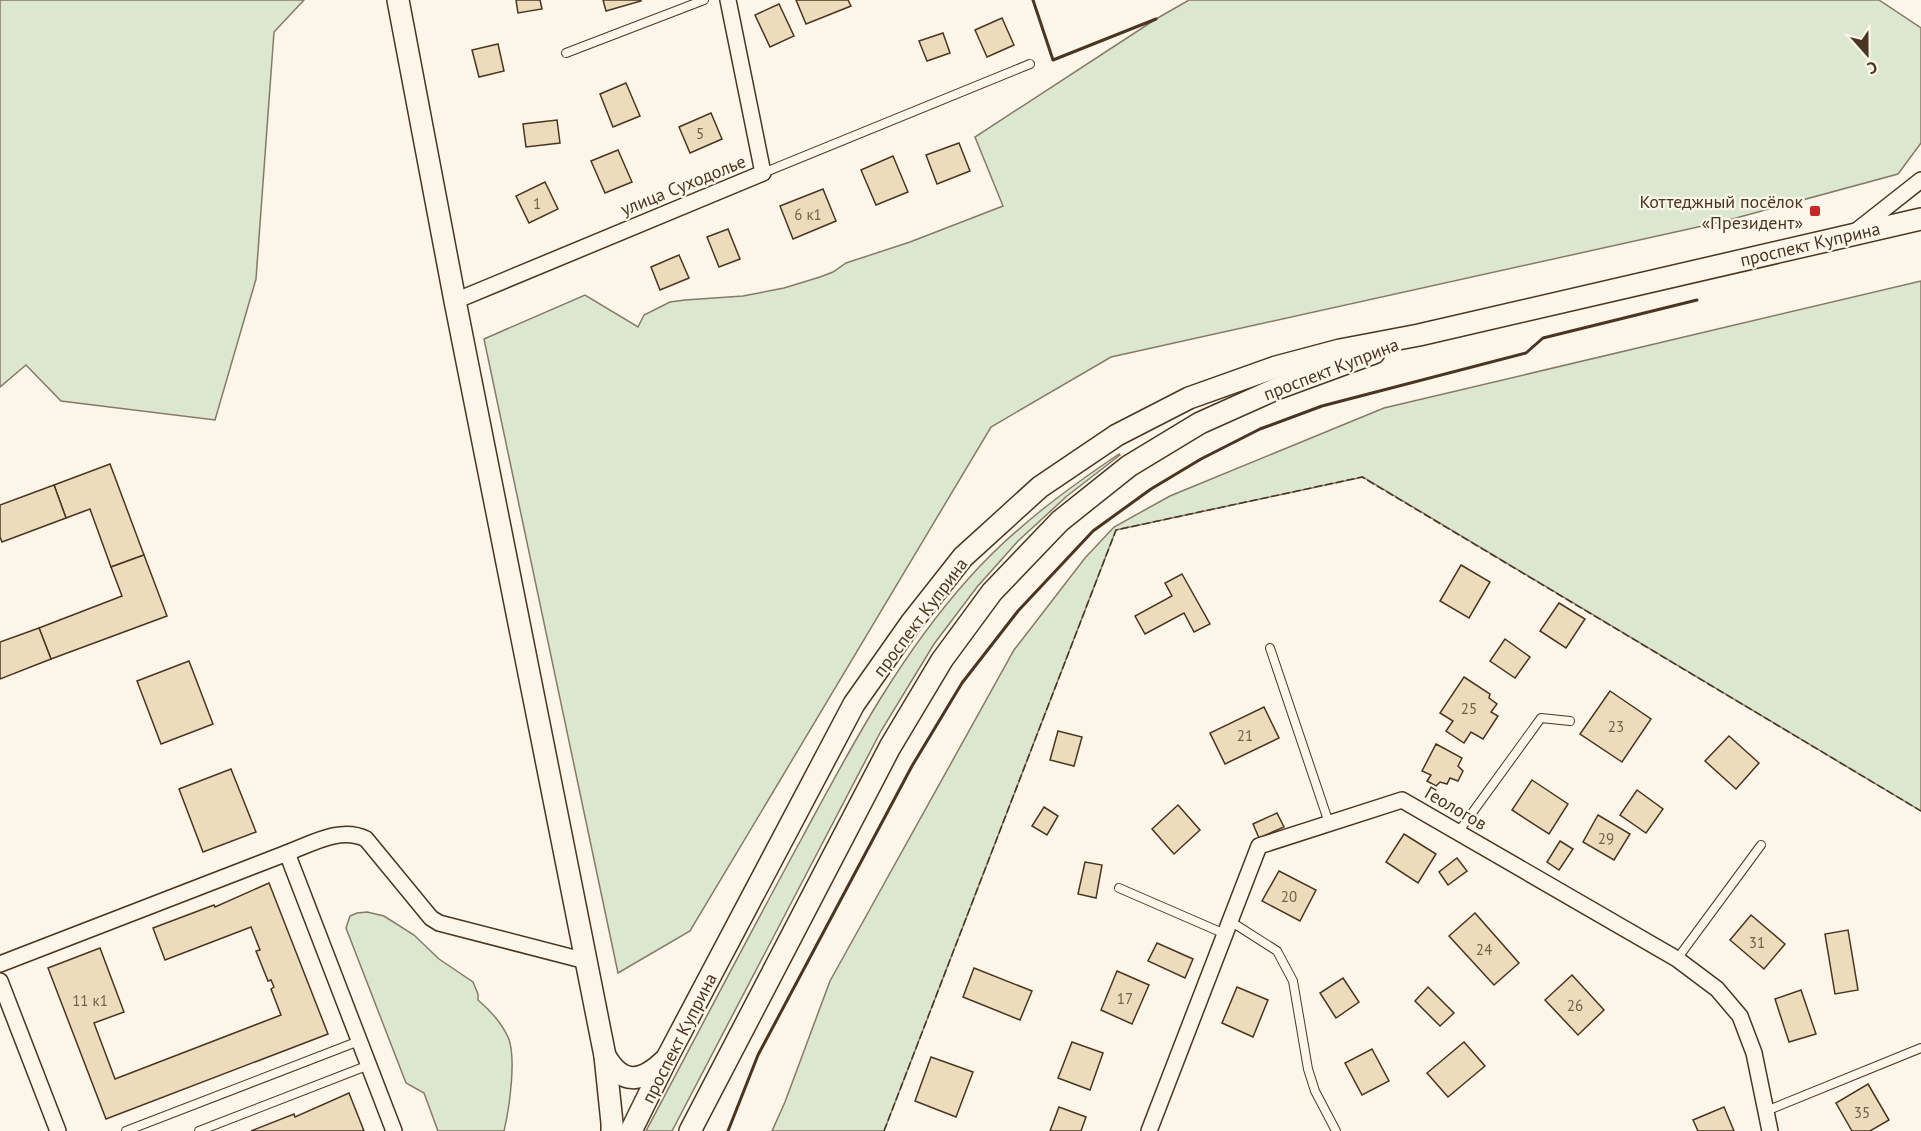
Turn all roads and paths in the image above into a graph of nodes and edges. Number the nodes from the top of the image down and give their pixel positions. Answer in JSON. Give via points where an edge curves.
{"nodes":[{"id":1,"x":399,"y":0,"type":"edge"},
{"id":2,"x":704,"y":0,"type":"edge"},
{"id":3,"x":728,"y":0,"type":"edge"},
{"id":4,"x":566,"y":52,"type":"dead end"},
{"id":5,"x":1030,"y":64,"type":"dead end"},
{"id":6,"x":763,"y":173,"type":"junction"},
{"id":7,"x":1921,"y":180,"type":"edge"},
{"id":8,"x":1921,"y":219,"type":"edge"},
{"id":9,"x":1853,"y":234,"type":"junction"},
{"id":10,"x":455,"y":301,"type":"junction"},
{"id":11,"x":1419,"y":335,"type":"junction"},
{"id":12,"x":1270,"y":648,"type":"dead end"},
{"id":13,"x":1570,"y":721,"type":"dead end"},
{"id":14,"x":1329,"y":823,"type":"junction"},
{"id":15,"x":1459,"y":831,"type":"junction"},
{"id":16,"x":1761,"y":845,"type":"dead end"},
{"id":17,"x":287,"y":853,"type":"junction"},
{"id":18,"x":1119,"y":888,"type":"dead end"},
{"id":19,"x":1228,"y":927,"type":"junction"},
{"id":20,"x":1677,"y":959,"type":"junction"},
{"id":21,"x":586,"y":961,"type":"junction"},
{"id":22,"x":0,"y":964,"type":"edge"},
{"id":23,"x":0,"y":981,"type":"edge"},
{"id":24,"x":360,"y":1041,"type":"junction"},
{"id":25,"x":1921,"y":1048,"type":"edge"},
{"id":26,"x":604,"y":1056,"type":"junction"},
{"id":27,"x":668,"y":1058,"type":"junction"},
{"id":28,"x":369,"y":1065,"type":"junction"},
{"id":29,"x":1766,"y":1111,"type":"junction"},
{"id":30,"x":58,"y":1131,"type":"edge"},
{"id":31,"x":126,"y":1131,"type":"edge"},
{"id":32,"x":199,"y":1131,"type":"edge"},
{"id":33,"x":394,"y":1131,"type":"edge"},
{"id":34,"x":612,"y":1131,"type":"edge"},
{"id":35,"x":631,"y":1131,"type":"edge"},
{"id":36,"x":690,"y":1131,"type":"edge"},
{"id":37,"x":1149,"y":1131,"type":"edge"},
{"id":38,"x":1336,"y":1131,"type":"edge"},
{"id":39,"x":1770,"y":1131,"type":"edge"}],
"edges":[{"from":1,"to":10,"type":"main road"},
{"from":2,"to":4,"type":"lane"},
{"from":3,"to":6,"type":"street","name":"улица Суходолье"},
{"from":5,"to":6,"type":"lane"},
{"from":6,"to":10,"type":"street","name":"улица Суходолье"},
{"from":7,"to":9,"type":"street"},
{"from":8,"to":9,"type":"main road","name":"проспект Куприна"},
{"from":9,"to":11,"type":"main road","name":"проспект Куприна"},
{"from":10,"to":21,"type":"main road"},
{"from":11,"to":27,"type":"main road","name":"проспект Куприна","via":[[1276,367],[1189,398],[1117,435],[1040,487],[963,558],[854,704]]},
{"from":11,"to":36,"type":"main road","name":"проспект Куприна","via":[[1276,389],[1190,429],[1129,466],[1060,521],[992,592],[942,660],[890,747]]},
{"from":12,"to":14,"type":"lane"},
{"from":13,"to":15,"type":"lane","via":[[1540,718]]},
{"from":14,"to":15,"type":"street","name":"Геологов","via":[[1402,800]]},
{"from":14,"to":19,"type":"street","name":"Геологов","via":[[1259,846]]},
{"from":15,"to":20,"type":"street","name":"Геологов"},
{"from":16,"to":20,"type":"lane"},
{"from":17,"to":21,"type":"street","via":[[334,836],[359,835],[439,923]]},
{"from":17,"to":22,"type":"street"},
{"from":17,"to":24,"type":"street"},
{"from":18,"to":19,"type":"lane"},
{"from":19,"to":37,"type":"street","name":"Геологов"},
{"from":19,"to":38,"type":"lane","via":[[1277,951],[1293,981],[1308,1069]]},
{"from":20,"to":29,"type":"street","name":"Геологов","via":[[1717,989],[1740,1016],[1754,1053]]},
{"from":21,"to":26,"type":"main road"},
{"from":23,"to":30,"type":"street"},
{"from":24,"to":28,"type":"street"},
{"from":24,"to":31,"type":"lane"},
{"from":25,"to":29,"type":"lane"},
{"from":26,"to":27,"type":"main road","via":[[618,1073],[629,1078],[642,1077]]},
{"from":26,"to":34,"type":"main road"},
{"from":27,"to":35,"type":"main road","name":"проспект Куприна"},
{"from":28,"to":32,"type":"lane"},
{"from":28,"to":33,"type":"street"},
{"from":29,"to":39,"type":"street","name":"Геологов"}]}
